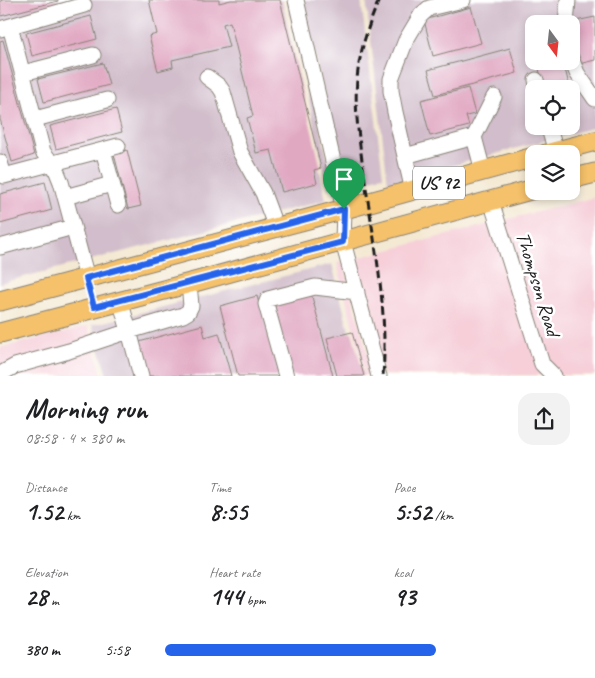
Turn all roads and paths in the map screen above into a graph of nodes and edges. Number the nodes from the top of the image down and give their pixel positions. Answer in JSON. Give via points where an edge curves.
{"nodes":[{"id":1,"x":296,"y":0,"type":"edge"},
{"id":2,"x":463,"y":0,"type":"edge"},
{"id":3,"x":568,"y":0,"type":"edge"},
{"id":4,"x":84,"y":5,"type":"dead end"},
{"id":5,"x":567,"y":15,"type":"edge"},
{"id":6,"x":5,"y":27,"type":"edge"},
{"id":7,"x":93,"y":54,"type":"dead end"},
{"id":8,"x":576,"y":70,"type":"edge"},
{"id":9,"x":23,"y":74,"type":"junction"},
{"id":10,"x":207,"y":78,"type":"dead end"},
{"id":11,"x":494,"y":97,"type":"dead end"},
{"id":12,"x":108,"y":100,"type":"dead end"},
{"id":13,"x":595,"y":100,"type":"edge"},
{"id":14,"x":35,"y":119,"type":"junction"},
{"id":15,"x":474,"y":137,"type":"junction"},
{"id":16,"x":595,"y":141,"type":"edge"},
{"id":17,"x":579,"y":145,"type":"edge"},
{"id":18,"x":118,"y":146,"type":"dead end"},
{"id":19,"x":103,"y":150,"type":"junction"},
{"id":20,"x":405,"y":156,"type":"junction"},
{"id":21,"x":525,"y":159,"type":"edge"},
{"id":22,"x":0,"y":162,"type":"edge"},
{"id":23,"x":52,"y":164,"type":"junction"},
{"id":24,"x":483,"y":171,"type":"junction"},
{"id":25,"x":595,"y":173,"type":"edge"},
{"id":26,"x":580,"y":177,"type":"edge"},
{"id":27,"x":112,"y":184,"type":"junction"},
{"id":28,"x":413,"y":191,"type":"junction"},
{"id":29,"x":525,"y":192,"type":"edge"},
{"id":30,"x":65,"y":197,"type":"junction"},
{"id":31,"x":491,"y":201,"type":"junction"},
{"id":32,"x":118,"y":205,"type":"dead end"},
{"id":33,"x":344,"y":209,"type":"junction"},
{"id":34,"x":73,"y":227,"type":"junction"},
{"id":35,"x":276,"y":228,"type":"junction"},
{"id":36,"x":343,"y":242,"type":"junction"},
{"id":37,"x":0,"y":247,"type":"edge"},
{"id":38,"x":86,"y":278,"type":"junction"},
{"id":39,"x":189,"y":283,"type":"junction"},
{"id":40,"x":357,"y":292,"type":"junction"},
{"id":41,"x":120,"y":300,"type":"junction"},
{"id":42,"x":0,"y":301,"type":"edge"},
{"id":43,"x":94,"y":307,"type":"junction"},
{"id":44,"x":129,"y":331,"type":"junction"},
{"id":45,"x":0,"y":333,"type":"edge"},
{"id":46,"x":4,"y":372,"type":"dead end"},
{"id":47,"x":378,"y":375,"type":"edge"},
{"id":48,"x":140,"y":376,"type":"edge"},
{"id":49,"x":286,"y":376,"type":"edge"},
{"id":50,"x":554,"y":376,"type":"edge"}],
"edges":[{"from":1,"to":33,"type":"street"},
{"from":2,"to":20,"type":"street","via":[[429,8],[421,15],[406,40],[391,79]]},
{"from":3,"to":5,"type":"street"},
{"from":4,"to":6,"type":"street"},
{"from":6,"to":9,"type":"street"},
{"from":7,"to":9,"type":"street"},
{"from":8,"to":13,"type":"street"},
{"from":9,"to":14,"type":"street"},
{"from":10,"to":35,"type":"street","via":[[223,92],[240,152],[263,193]]},
{"from":11,"to":15,"type":"street"},
{"from":12,"to":14,"type":"street"},
{"from":14,"to":23,"type":"street","via":[[43,152]]},
{"from":15,"to":20,"type":"street"},
{"from":15,"to":24,"type":"street"},
{"from":16,"to":17,"type":"main road"},
{"from":18,"to":19,"type":"street"},
{"from":19,"to":23,"type":"street"},
{"from":19,"to":27,"type":"street"},
{"from":20,"to":28,"type":"street"},
{"from":21,"to":24,"type":"main road","number":"US 92"},
{"from":22,"to":23,"type":"street","via":[[4,176]]},
{"from":23,"to":30,"type":"street"},
{"from":24,"to":28,"type":"main road","number":"US 92"},
{"from":25,"to":26,"type":"main road"},
{"from":27,"to":30,"type":"street"},
{"from":27,"to":32,"type":"street"},
{"from":28,"to":33,"type":"main road","number":"US 92"},
{"from":29,"to":31,"type":"main road","number":"US 92"},
{"from":30,"to":34,"type":"street"},
{"from":31,"to":36,"type":"main road","number":"US 92"},
{"from":31,"to":50,"type":"street","name":"Thompson Road","via":[[542,364]]},
{"from":33,"to":35,"type":"main road","number":"US 92"},
{"from":33,"to":36,"type":"street"},
{"from":34,"to":37,"type":"street"},
{"from":34,"to":38,"type":"street"},
{"from":35,"to":38,"type":"main road","number":"US 92"},
{"from":36,"to":39,"type":"main road","number":"US 92"},
{"from":36,"to":40,"type":"street"},
{"from":38,"to":42,"type":"main road","number":"US 92"},
{"from":38,"to":43,"type":"main road"},
{"from":39,"to":41,"type":"main road","number":"US 92"},
{"from":39,"to":44,"type":"street","via":[[188,312]]},
{"from":40,"to":47,"type":"street"},
{"from":40,"to":49,"type":"street","via":[[315,286],[268,299],[266,304]]},
{"from":41,"to":43,"type":"main road","number":"US 92"},
{"from":41,"to":44,"type":"street"},
{"from":43,"to":45,"type":"main road","number":"US 92"},
{"from":44,"to":46,"type":"street"},
{"from":44,"to":48,"type":"street"}]}
